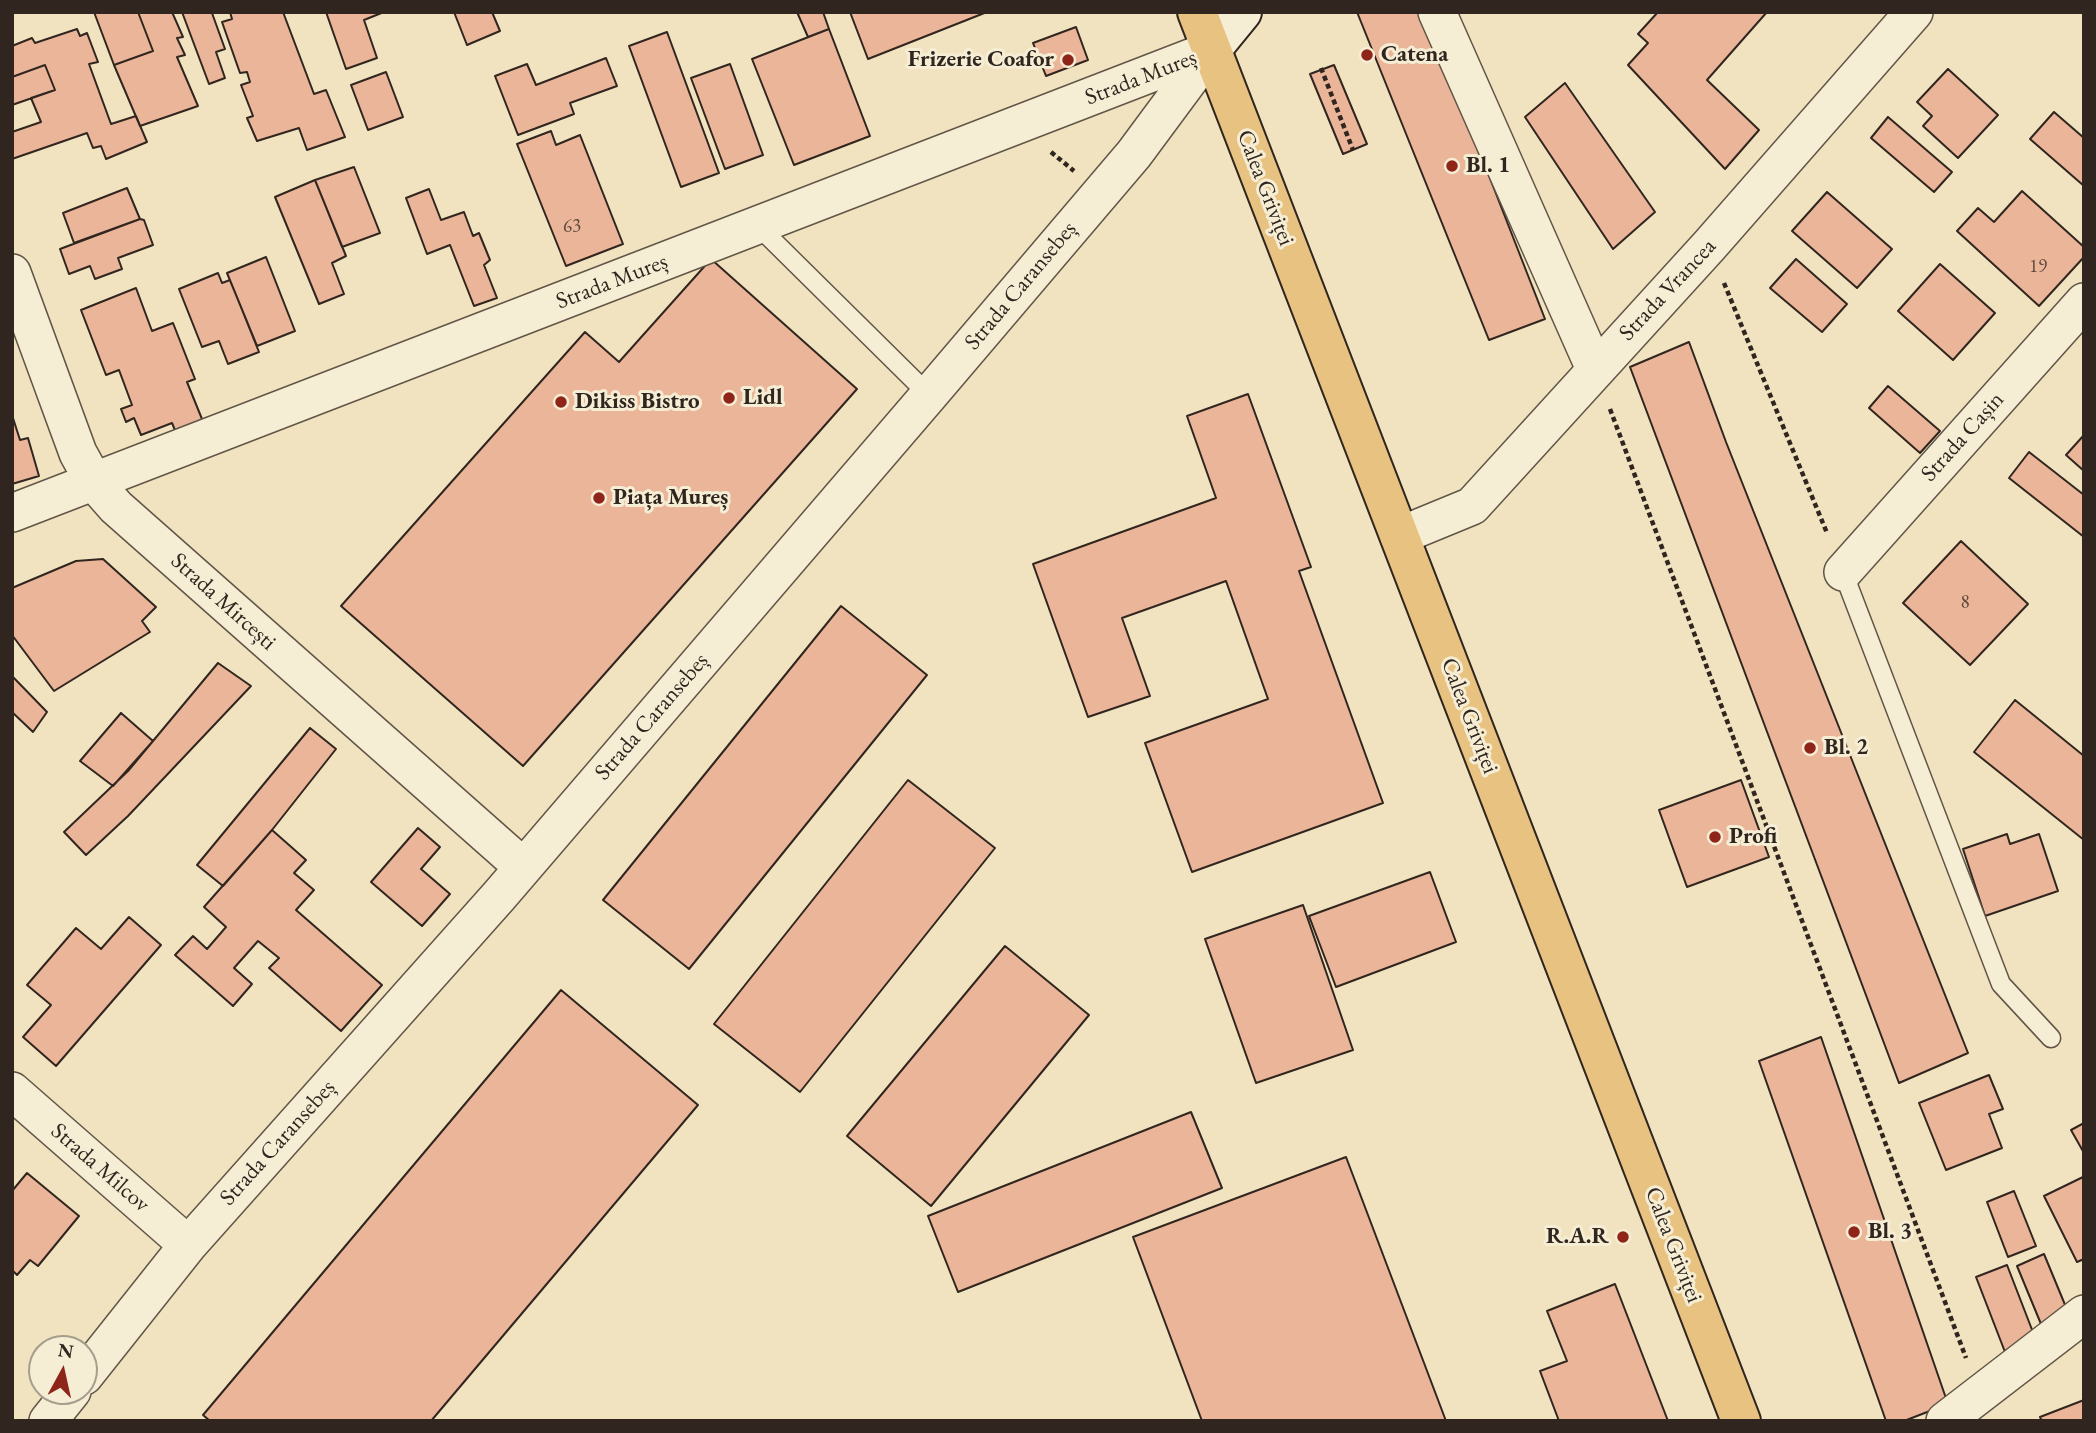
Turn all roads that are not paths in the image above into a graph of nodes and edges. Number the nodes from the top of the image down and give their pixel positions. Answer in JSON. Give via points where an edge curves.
{"nodes":[{"id":1,"x":1197,"y":12,"type":"edge"},
{"id":2,"x":1242,"y":12,"type":"edge"},
{"id":3,"x":1437,"y":12,"type":"edge"},
{"id":4,"x":1914,"y":12,"type":"edge"},
{"id":5,"x":1212,"y":50,"type":"junction"},
{"id":6,"x":758,"y":226,"type":"junction"},
{"id":7,"x":12,"y":273,"type":"edge"},
{"id":8,"x":2084,"y":302,"type":"edge"},
{"id":9,"x":1595,"y":369,"type":"junction"},
{"id":10,"x":929,"y":395,"type":"junction"},
{"id":11,"x":94,"y":482,"type":"junction"},
{"id":12,"x":12,"y":513,"type":"edge"},
{"id":13,"x":1399,"y":536,"type":"junction"},
{"id":14,"x":1843,"y":572,"type":"joint"},
{"id":15,"x":523,"y":867,"type":"junction"},
{"id":16,"x":2051,"y":1038,"type":"dead end"},
{"id":17,"x":12,"y":1091,"type":"edge"},
{"id":18,"x":188,"y":1245,"type":"junction"},
{"id":19,"x":2084,"y":1314,"type":"edge"},
{"id":20,"x":98,"y":1358,"type":"edge"},
{"id":21,"x":61,"y":1405,"type":"edge"},
{"id":22,"x":48,"y":1421,"type":"edge"},
{"id":23,"x":1741,"y":1421,"type":"edge"},
{"id":24,"x":1945,"y":1421,"type":"edge"}],
"edges":[{"from":1,"to":5,"type":"main road","name":"Calea Griviței"},
{"from":2,"to":5,"type":"street"},
{"from":3,"to":9,"type":"street"},
{"from":4,"to":9,"type":"street","name":"Strada Vrancea"},
{"from":5,"to":6,"type":"street","name":"Strada Mureș"},
{"from":5,"to":10,"type":"street","name":"Strada Caransebeș","via":[[1134,154]]},
{"from":5,"to":13,"type":"main road","name":"Calea Griviței"},
{"from":6,"to":10,"type":"lane"},
{"from":6,"to":11,"type":"street","name":"Strada Mureș"},
{"from":7,"to":11,"type":"street","name":"Strada Mircești","via":[[78,453]]},
{"from":8,"to":14,"type":"street","name":"Strada Cașin"},
{"from":9,"to":13,"type":"street","name":"Strada Vrancea","via":[[1472,506]]},
{"from":10,"to":15,"type":"street","name":"Strada Caransebeș"},
{"from":11,"to":12,"type":"street","name":"Strada Mureș"},
{"from":11,"to":15,"type":"street","name":"Strada Mircești","via":[[116,507]]},
{"from":13,"to":23,"type":"main road","name":"Calea Griviței"},
{"from":14,"to":16,"type":"lane","via":[[2001,984]]},
{"from":15,"to":18,"type":"street","name":"Strada Caransebeș"},
{"from":17,"to":18,"type":"street","name":"Strada Milcov"},
{"from":18,"to":20,"type":"street","name":"Strada Caransebeș"},
{"from":19,"to":24,"type":"street"},
{"from":21,"to":22,"type":"street"}]}
